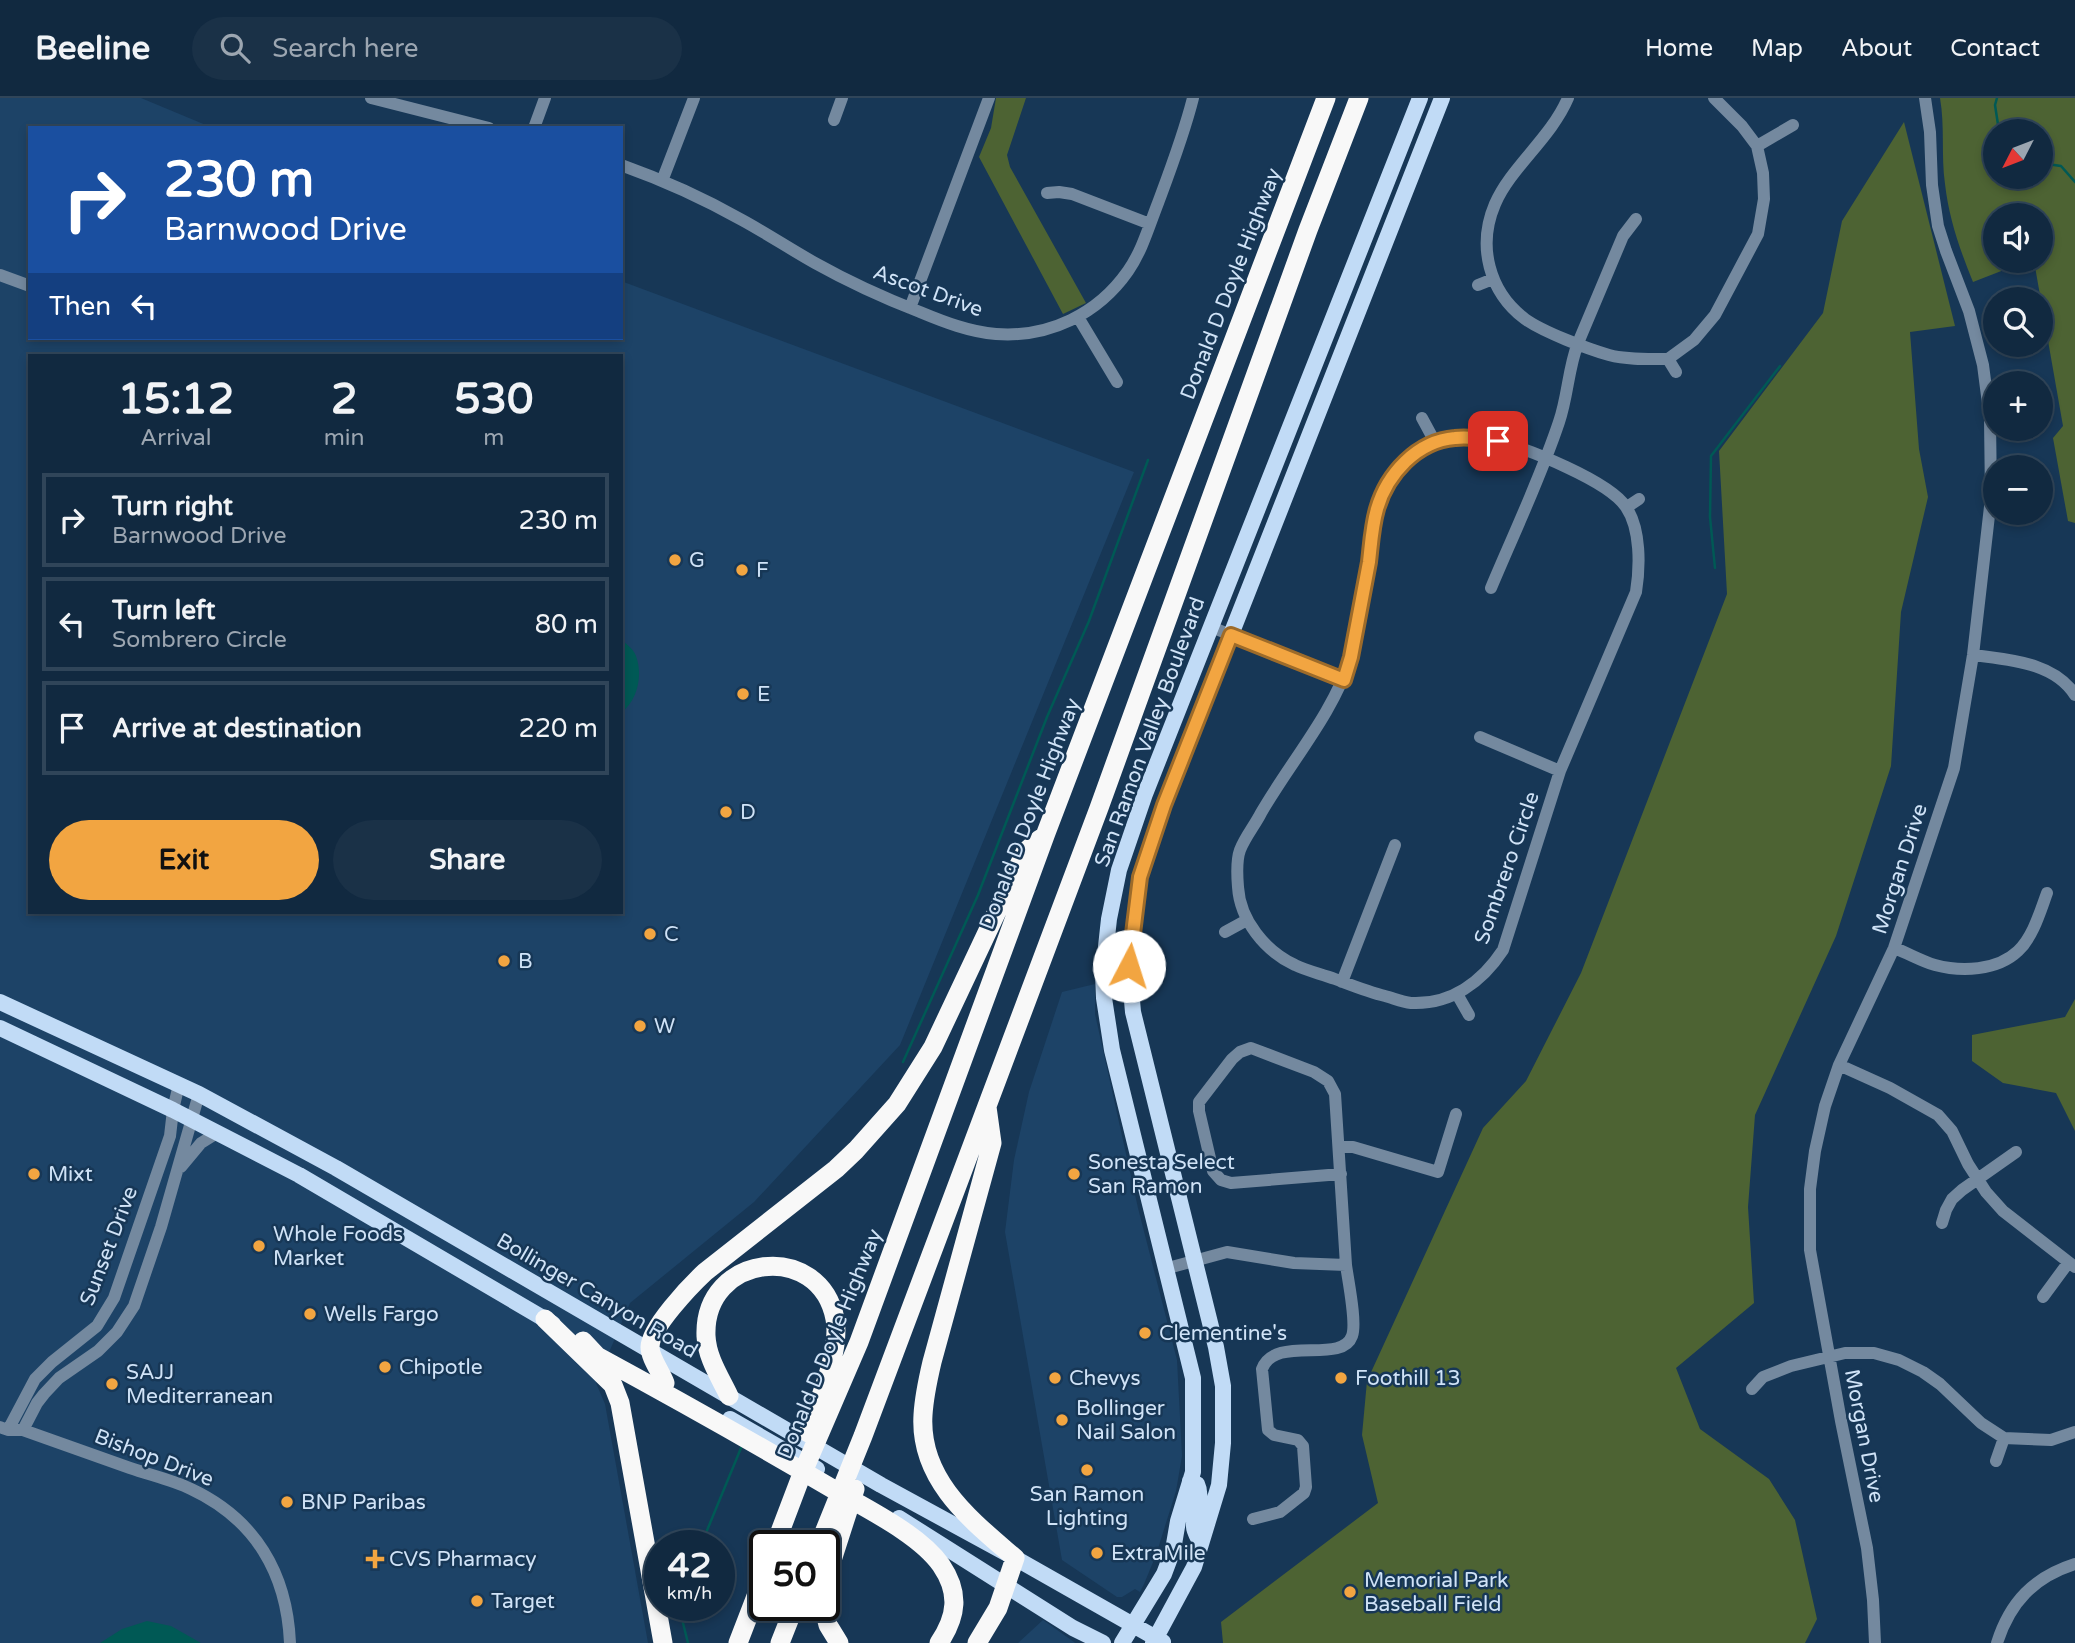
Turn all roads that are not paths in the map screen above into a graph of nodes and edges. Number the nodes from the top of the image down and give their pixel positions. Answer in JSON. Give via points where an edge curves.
{"nodes":[{"id":1,"x":371,"y":98,"type":"edge"},
{"id":2,"x":545,"y":98,"type":"edge"},
{"id":3,"x":694,"y":98,"type":"edge"},
{"id":4,"x":842,"y":98,"type":"edge"},
{"id":5,"x":989,"y":98,"type":"edge"},
{"id":6,"x":1193,"y":98,"type":"edge"},
{"id":7,"x":1326,"y":98,"type":"edge"},
{"id":8,"x":1359,"y":98,"type":"edge"},
{"id":9,"x":1420,"y":98,"type":"edge"},
{"id":10,"x":1442,"y":98,"type":"edge"},
{"id":11,"x":1568,"y":98,"type":"edge"},
{"id":12,"x":1714,"y":98,"type":"edge"},
{"id":13,"x":1925,"y":98,"type":"edge"},
{"id":14,"x":834,"y":120,"type":"dead end"},
{"id":15,"x":1793,"y":125,"type":"dead end"},
{"id":16,"x":481,"y":126,"type":"edge"},
{"id":17,"x":535,"y":126,"type":"edge"},
{"id":18,"x":1757,"y":146,"type":"junction"},
{"id":19,"x":623,"y":166,"type":"edge"},
{"id":20,"x":663,"y":181,"type":"junction"},
{"id":21,"x":1047,"y":193,"type":"dead end"},
{"id":22,"x":1636,"y":219,"type":"dead end"},
{"id":23,"x":1150,"y":224,"type":"junction"},
{"id":24,"x":0,"y":275,"type":"edge"},
{"id":25,"x":1493,"y":279,"type":"junction"},
{"id":26,"x":28,"y":285,"type":"edge"},
{"id":27,"x":1478,"y":285,"type":"dead end"},
{"id":28,"x":910,"y":308,"type":"junction"},
{"id":29,"x":1078,"y":317,"type":"junction"},
{"id":30,"x":1578,"y":343,"type":"junction"},
{"id":31,"x":1668,"y":359,"type":"junction"},
{"id":32,"x":1676,"y":372,"type":"dead end"},
{"id":33,"x":1117,"y":382,"type":"dead end"},
{"id":34,"x":1422,"y":418,"type":"dead end"},
{"id":35,"x":1435,"y":442,"type":"junction"},
{"id":36,"x":1546,"y":459,"type":"junction"},
{"id":37,"x":1639,"y":499,"type":"dead end"},
{"id":38,"x":1627,"y":507,"type":"junction"},
{"id":39,"x":1491,"y":588,"type":"dead end"},
{"id":40,"x":1210,"y":627,"type":"junction"},
{"id":41,"x":1231,"y":635,"type":"junction"},
{"id":42,"x":1973,"y":655,"type":"junction"},
{"id":43,"x":1344,"y":680,"type":"junction"},
{"id":44,"x":2075,"y":695,"type":"edge"},
{"id":45,"x":1480,"y":737,"type":"dead end"},
{"id":46,"x":1560,"y":771,"type":"junction"},
{"id":47,"x":1046,"y":834,"type":"junction"},
{"id":48,"x":1395,"y":845,"type":"dead end"},
{"id":49,"x":2047,"y":893,"type":"dead end"},
{"id":50,"x":1247,"y":920,"type":"junction"},
{"id":51,"x":1226,"y":932,"type":"dead end"},
{"id":52,"x":1894,"y":948,"type":"junction"},
{"id":53,"x":1342,"y":982,"type":"junction"},
{"id":54,"x":1458,"y":994,"type":"junction"},
{"id":55,"x":0,"y":1002,"type":"edge"},
{"id":56,"x":1469,"y":1015,"type":"dead end"},
{"id":57,"x":0,"y":1028,"type":"edge"},
{"id":58,"x":1839,"y":1065,"type":"junction"},
{"id":59,"x":179,"y":1084,"type":"junction"},
{"id":60,"x":199,"y":1094,"type":"junction"},
{"id":61,"x":987,"y":1106,"type":"junction"},
{"id":62,"x":173,"y":1110,"type":"junction"},
{"id":63,"x":1456,"y":1114,"type":"dead end"},
{"id":64,"x":191,"y":1119,"type":"junction"},
{"id":65,"x":217,"y":1133,"type":"junction"},
{"id":66,"x":1340,"y":1147,"type":"junction"},
{"id":67,"x":2017,"y":1152,"type":"dead end"},
{"id":68,"x":1341,"y":1174,"type":"junction"},
{"id":69,"x":175,"y":1176,"type":"junction"},
{"id":70,"x":1978,"y":1180,"type":"junction"},
{"id":71,"x":1942,"y":1223,"type":"dead end"},
{"id":72,"x":1195,"y":1261,"type":"junction"},
{"id":73,"x":1346,"y":1265,"type":"junction"},
{"id":74,"x":2071,"y":1265,"type":"edge"},
{"id":75,"x":1168,"y":1268,"type":"junction"},
{"id":76,"x":2043,"y":1297,"type":"dead end"},
{"id":77,"x":545,"y":1320,"type":"junction"},
{"id":78,"x":583,"y":1341,"type":"junction"},
{"id":79,"x":649,"y":1350,"type":"junction"},
{"id":80,"x":1829,"y":1357,"type":"junction"},
{"id":81,"x":665,"y":1383,"type":"junction"},
{"id":82,"x":1752,"y":1389,"type":"dead end"},
{"id":83,"x":729,"y":1396,"type":"junction"},
{"id":84,"x":4,"y":1429,"type":"edge"},
{"id":85,"x":23,"y":1430,"type":"junction"},
{"id":86,"x":2075,"y":1432,"type":"edge"},
{"id":87,"x":863,"y":1436,"type":"junction"},
{"id":88,"x":2004,"y":1438,"type":"junction"},
{"id":89,"x":777,"y":1450,"type":"junction"},
{"id":90,"x":1996,"y":1461,"type":"dead end"},
{"id":91,"x":800,"y":1479,"type":"junction"},
{"id":92,"x":1190,"y":1481,"type":"junction"},
{"id":93,"x":873,"y":1507,"type":"junction"},
{"id":94,"x":1253,"y":1519,"type":"dead end"},
{"id":95,"x":781,"y":1530,"type":"edge"},
{"id":96,"x":825,"y":1530,"type":"edge"},
{"id":97,"x":840,"y":1537,"type":"edge"},
{"id":98,"x":1200,"y":1544,"type":"junction"},
{"id":99,"x":1015,"y":1558,"type":"junction"},
{"id":100,"x":2075,"y":1564,"type":"edge"},
{"id":101,"x":1007,"y":1586,"type":"junction"},
{"id":102,"x":749,"y":1614,"type":"edge"},
{"id":103,"x":789,"y":1621,"type":"edge"},
{"id":104,"x":827,"y":1621,"type":"edge"},
{"id":105,"x":1134,"y":1625,"type":"junction"},
{"id":106,"x":1073,"y":1628,"type":"junction"},
{"id":107,"x":1158,"y":1641,"type":"edge"},
{"id":108,"x":290,"y":1643,"type":"edge"},
{"id":109,"x":663,"y":1643,"type":"edge"},
{"id":110,"x":738,"y":1643,"type":"edge"},
{"id":111,"x":780,"y":1643,"type":"edge"},
{"id":112,"x":839,"y":1643,"type":"edge"},
{"id":113,"x":939,"y":1643,"type":"edge"},
{"id":114,"x":976,"y":1643,"type":"edge"},
{"id":115,"x":1083,"y":1643,"type":"edge"},
{"id":116,"x":1103,"y":1643,"type":"edge"},
{"id":117,"x":1122,"y":1643,"type":"edge"},
{"id":118,"x":1875,"y":1643,"type":"edge"},
{"id":119,"x":1997,"y":1643,"type":"edge"}],
"edges":[{"from":1,"to":16,"type":"street"},
{"from":2,"to":17,"type":"street"},
{"from":3,"to":20,"type":"street"},
{"from":4,"to":14,"type":"street"},
{"from":5,"to":28,"type":"street"},
{"from":6,"to":23,"type":"street","name":"Ascot Drive"},
{"from":7,"to":47,"type":"highway","name":"Donald D Doyle Highway"},
{"from":8,"to":61,"type":"highway"},
{"from":9,"to":40,"type":"main road","name":"San Ramon Valley Boulevard"},
{"from":10,"to":41,"type":"main road","name":"San Ramon Valley Boulevard"},
{"from":11,"to":25,"type":"street","via":[[1495,204],[1486,244]]},
{"from":12,"to":18,"type":"street"},
{"from":13,"to":42,"type":"street","name":"Morgan Drive","via":[[1938,226],[1969,311],[1990,419],[1991,498]]},
{"from":15,"to":18,"type":"street"},
{"from":18,"to":31,"type":"street","via":[[1764,199],[1758,234],[1716,315],[1694,340]]},
{"from":19,"to":20,"type":"street","name":"Ascot Drive"},
{"from":20,"to":28,"type":"street","name":"Ascot Drive","via":[[841,277]]},
{"from":21,"to":23,"type":"street","via":[[1072,194]]},
{"from":22,"to":30,"type":"street","via":[[1623,236]]},
{"from":23,"to":29,"type":"street","name":"Ascot Drive","via":[[1137,256],[1116,286]]},
{"from":24,"to":26,"type":"street"},
{"from":25,"to":27,"type":"street"},
{"from":25,"to":30,"type":"street","via":[[1523,318]]},
{"from":28,"to":29,"type":"street","name":"Ascot Drive","via":[[996,334],[1044,330]]},
{"from":29,"to":33,"type":"street"},
{"from":30,"to":31,"type":"street","via":[[1611,356]]},
{"from":30,"to":36,"type":"street"},
{"from":31,"to":32,"type":"street"},
{"from":34,"to":35,"type":"street"},
{"from":35,"to":36,"type":"street","name":"Sombrero Circle","via":[[1470,437],[1498,441]]},
{"from":35,"to":43,"type":"street","name":"Sombrero Circle","via":[[1395,472],[1377,510]]},
{"from":36,"to":38,"type":"street","name":"Sombrero Circle","via":[[1606,488]]},
{"from":36,"to":39,"type":"street"},
{"from":37,"to":38,"type":"street"},
{"from":38,"to":46,"type":"street","name":"Sombrero Circle","via":[[1639,548],[1636,592]]},
{"from":40,"to":41,"type":"street"},
{"from":40,"to":75,"type":"main road","name":"San Ramon Valley Boulevard","via":[[1119,870],[1103,974],[1112,1050]]},
{"from":41,"to":43,"type":"street"},
{"from":41,"to":72,"type":"main road","name":"San Ramon Valley Boulevard","via":[[1140,877],[1129,966],[1133,1012]]},
{"from":42,"to":44,"type":"street","via":[[2043,668],[2069,685]]},
{"from":42,"to":52,"type":"street","name":"Morgan Drive","via":[[1954,768]]},
{"from":43,"to":50,"type":"street","name":"Sombrero Circle","via":[[1240,850],[1239,898]]},
{"from":45,"to":46,"type":"street"},
{"from":46,"to":54,"type":"street","name":"Sombrero Circle","via":[[1503,950],[1474,984]]},
{"from":47,"to":79,"type":"highway","via":[[1025,852],[933,1047],[897,1104],[836,1169],[687,1289],[653,1332]]},
{"from":47,"to":91,"type":"highway","name":"Donald D Doyle Highway","via":[[859,1342]]},
{"from":48,"to":53,"type":"street"},
{"from":49,"to":52,"type":"street","via":[[2019,950],[1997,965],[1968,969],[1936,965]]},
{"from":50,"to":51,"type":"street"},
{"from":50,"to":53,"type":"street","name":"Sombrero Circle","via":[[1276,954]]},
{"from":52,"to":58,"type":"street","name":"Morgan Drive"},
{"from":53,"to":54,"type":"street","name":"Sombrero Circle","via":[[1410,1003]]},
{"from":54,"to":56,"type":"street"},
{"from":55,"to":59,"type":"main road","name":"Bollinger Canyon Road"},
{"from":57,"to":62,"type":"main road","name":"Bollinger Canyon Road"},
{"from":58,"to":70,"type":"street","via":[[1938,1115],[1952,1131]]},
{"from":58,"to":80,"type":"street","name":"Morgan Drive","via":[[1825,1107],[1810,1189],[1810,1250]]},
{"from":59,"to":60,"type":"main road","name":"Bollinger Canyon Road"},
{"from":59,"to":62,"type":"street","name":"Sunset Drive"},
{"from":60,"to":64,"type":"street","name":"Sunset Drive"},
{"from":60,"to":79,"type":"main road","name":"Bollinger Canyon Road"},
{"from":61,"to":87,"type":"highway"},
{"from":61,"to":99,"type":"highway","via":[[992,1143],[932,1362],[922,1418],[929,1456],[946,1491]]},
{"from":62,"to":64,"type":"main road","name":"Bollinger Canyon Road"},
{"from":62,"to":84,"type":"street","name":"Sunset Drive","via":[[170,1136],[114,1298],[97,1326],[35,1379]]},
{"from":63,"to":66,"type":"street","via":[[1438,1172]]},
{"from":64,"to":65,"type":"main road","name":"Bollinger Canyon Road"},
{"from":64,"to":69,"type":"street","name":"Sunset Drive"},
{"from":65,"to":69,"type":"street","name":"Sunset Drive","via":[[201,1143]]},
{"from":65,"to":77,"type":"main road","name":"Bollinger Canyon Road","via":[[299,1175]]},
{"from":66,"to":68,"type":"street"},
{"from":66,"to":68,"type":"street","via":[[1335,1094],[1328,1081],[1251,1048],[1232,1059],[1199,1102],[1213,1171],[1221,1180]]},
{"from":67,"to":70,"type":"street"},
{"from":68,"to":73,"type":"street"},
{"from":69,"to":85,"type":"street","name":"Sunset Drive","via":[[134,1306],[99,1351],[59,1378],[37,1403]]},
{"from":70,"to":71,"type":"street","via":[[1952,1199]]},
{"from":70,"to":74,"type":"street","via":[[2003,1211]]},
{"from":72,"to":73,"type":"street","via":[[1227,1252],[1294,1263]]},
{"from":72,"to":75,"type":"street"},
{"from":72,"to":98,"type":"main road","name":"San Ramon Valley Boulevard","via":[[1223,1386],[1219,1485]]},
{"from":73,"to":94,"type":"street","via":[[1352,1337],[1338,1348],[1273,1356],[1262,1369],[1268,1430],[1303,1446],[1306,1487],[1280,1512]]},
{"from":74,"to":76,"type":"street"},
{"from":75,"to":92,"type":"main road","name":"San Ramon Valley Boulevard","via":[[1194,1378]]},
{"from":77,"to":78,"type":"main road","name":"Bollinger Canyon Road"},
{"from":77,"to":109,"type":"highway","via":[[613,1385],[620,1403]]},
{"from":78,"to":81,"type":"main road","name":"Bollinger Canyon Road"},
{"from":78,"to":89,"type":"highway","via":[[597,1356]]},
{"from":79,"to":81,"type":"highway"},
{"from":79,"to":83,"type":"main road","name":"Bollinger Canyon Road"},
{"from":80,"to":82,"type":"street","via":[[1763,1377]]},
{"from":80,"to":88,"type":"street","via":[[1874,1353],[1923,1371]]},
{"from":80,"to":118,"type":"street","name":"Morgan Drive","via":[[1867,1548]]},
{"from":81,"to":89,"type":"main road","name":"Bollinger Canyon Road"},
{"from":83,"to":91,"type":"highway","via":[[706,1338],[707,1319],[718,1291],[735,1276],[756,1267],[773,1265],[807,1276],[830,1304],[835,1337],[798,1463]]},
{"from":83,"to":99,"type":"main road","name":"Bollinger Canyon Road"},
{"from":84,"to":85,"type":"street","name":"Bishop Drive"},
{"from":85,"to":108,"type":"street","name":"Bishop Drive","via":[[191,1489],[232,1514],[254,1536],[282,1587]]},
{"from":86,"to":88,"type":"street","via":[[2051,1440]]},
{"from":87,"to":96,"type":"highway"},
{"from":87,"to":97,"type":"highway","via":[[869,1451]]},
{"from":88,"to":90,"type":"street"},
{"from":89,"to":93,"type":"highway"},
{"from":91,"to":95,"type":"highway","name":"Donald D Doyle Highway"},
{"from":92,"to":98,"type":"main road","via":[[1199,1489],[1194,1527]]},
{"from":92,"to":105,"type":"main road","name":"San Ramon Valley Boulevard","via":[[1164,1574]]},
{"from":93,"to":101,"type":"main road"},
{"from":93,"to":113,"type":"highway","via":[[925,1546],[949,1580],[954,1614]]},
{"from":98,"to":107,"type":"main road","name":"San Ramon Valley Boulevard","via":[[1194,1567]]},
{"from":99,"to":101,"type":"highway"},
{"from":99,"to":105,"type":"main road","name":"Bollinger Canyon Road"},
{"from":100,"to":119,"type":"street","via":[[2026,1591]]},
{"from":101,"to":106,"type":"main road"},
{"from":101,"to":114,"type":"highway"},
{"from":102,"to":110,"type":"highway"},
{"from":103,"to":111,"type":"highway"},
{"from":104,"to":112,"type":"highway"},
{"from":105,"to":107,"type":"main road","name":"Bollinger Canyon Road"},
{"from":105,"to":117,"type":"main road","name":"San Ramon Valley Boulevard"},
{"from":106,"to":115,"type":"main road"},
{"from":106,"to":116,"type":"main road"}]}
